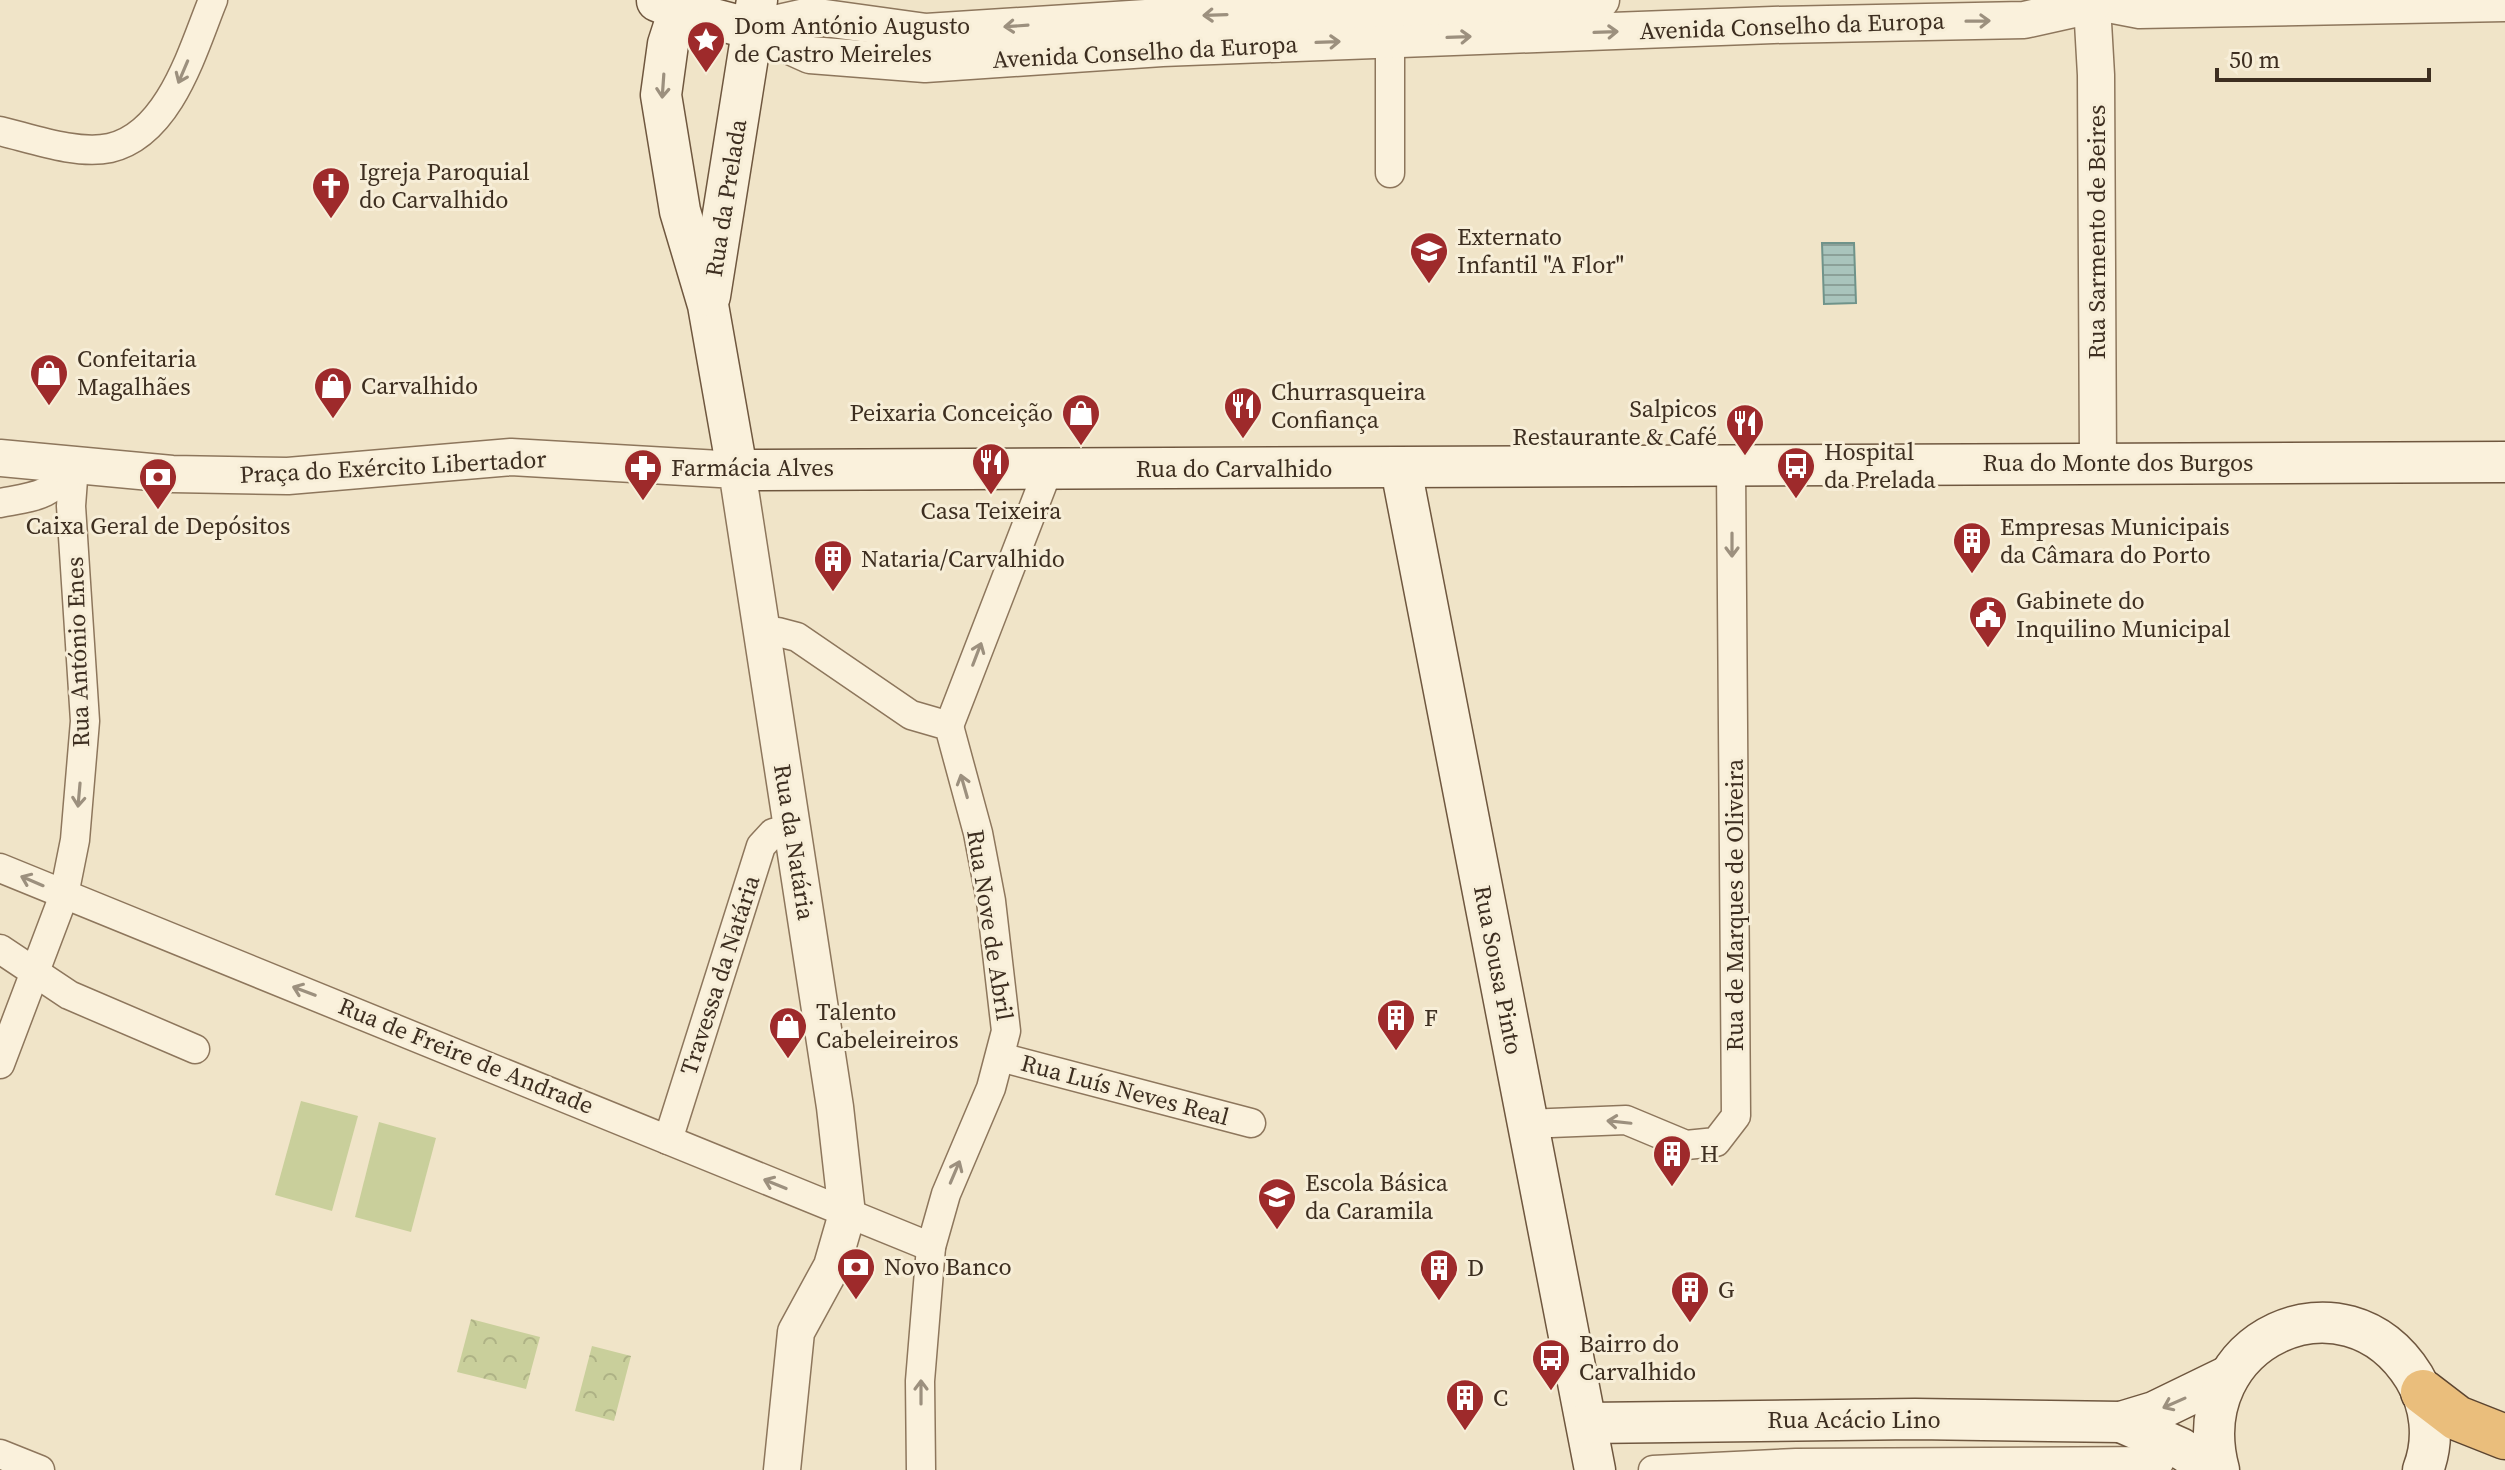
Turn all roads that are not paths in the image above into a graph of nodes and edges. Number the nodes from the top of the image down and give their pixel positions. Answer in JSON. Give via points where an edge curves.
{"nodes":[{"id":1,"x":213,"y":0,"type":"edge"},
{"id":2,"x":1601,"y":0,"type":"edge"},
{"id":3,"x":2087,"y":2,"type":"edge"},
{"id":4,"x":677,"y":3,"type":"edge"},
{"id":5,"x":2505,"y":7,"type":"edge"},
{"id":6,"x":1527,"y":12,"type":"edge"},
{"id":7,"x":755,"y":14,"type":"edge"},
{"id":8,"x":1390,"y":40,"type":"junction"},
{"id":9,"x":0,"y":131,"type":"edge"},
{"id":10,"x":1390,"y":173,"type":"dead end"},
{"id":11,"x":708,"y":305,"type":"junction"},
{"id":12,"x":0,"y":458,"type":"edge"},
{"id":13,"x":2505,"y":462,"type":"edge"},
{"id":14,"x":2098,"y":463,"type":"junction"},
{"id":15,"x":74,"y":466,"type":"junction"},
{"id":16,"x":1731,"y":467,"type":"junction"},
{"id":17,"x":1401,"y":469,"type":"junction"},
{"id":18,"x":737,"y":470,"type":"junction"},
{"id":19,"x":1048,"y":470,"type":"junction"},
{"id":20,"x":0,"y":503,"type":"edge"},
{"id":21,"x":762,"y":634,"type":"junction"},
{"id":22,"x":949,"y":726,"type":"junction"},
{"id":23,"x":792,"y":828,"type":"junction"},
{"id":24,"x":0,"y":868,"type":"edge"},
{"id":25,"x":64,"y":895,"type":"junction"},
{"id":26,"x":0,"y":949,"type":"edge"},
{"id":27,"x":33,"y":973,"type":"junction"},
{"id":28,"x":195,"y":1049,"type":"dead end"},
{"id":29,"x":1000,"y":1057,"type":"junction"},
{"id":30,"x":0,"y":1064,"type":"edge"},
{"id":31,"x":1251,"y":1123,"type":"dead end"},
{"id":32,"x":1526,"y":1124,"type":"junction"},
{"id":33,"x":668,"y":1140,"type":"junction"},
{"id":34,"x":847,"y":1214,"type":"junction"},
{"id":35,"x":931,"y":1247,"type":"junction"},
{"id":36,"x":2224,"y":1378,"type":"junction"},
{"id":37,"x":2423,"y":1392,"type":"junction"},
{"id":38,"x":2121,"y":1422,"type":"junction"},
{"id":39,"x":1587,"y":1423,"type":"junction"},
{"id":40,"x":2505,"y":1437,"type":"edge"},
{"id":41,"x":0,"y":1454,"type":"edge"},
{"id":42,"x":2160,"y":1461,"type":"dead end"},
{"id":43,"x":1906,"y":1468,"type":"edge"},
{"id":44,"x":40,"y":1470,"type":"edge"},
{"id":45,"x":782,"y":1470,"type":"edge"},
{"id":46,"x":921,"y":1470,"type":"edge"},
{"id":47,"x":1595,"y":1470,"type":"edge"},
{"id":48,"x":1653,"y":1470,"type":"edge"},
{"id":49,"x":2213,"y":1470,"type":"edge"},
{"id":50,"x":2219,"y":1470,"type":"edge"},
{"id":51,"x":2423,"y":1470,"type":"edge"}],
"edges":[{"from":1,"to":9,"type":"street","one_way":true,"via":[[174,94],[157,119],[132,136],[111,148],[77,148]]},
{"from":2,"to":6,"type":"street","name":"Avenida Conselho da Europa"},
{"from":3,"to":5,"type":"street","via":[[2139,14]]},
{"from":6,"to":3,"type":"street","name":"Avenida Conselho da Europa","one_way":true,"via":[[2024,20]]},
{"from":3,"to":14,"type":"street","name":"Rua Sarmento de Beires","via":[[2096,75]]},
{"from":4,"to":7,"type":"main road","name":"Rua da Prelada"},
{"from":4,"to":11,"type":"main road","name":"Rua da Prelada","one_way":true,"via":[[661,95],[680,211]]},
{"from":6,"to":7,"type":"street","name":"Avenida Conselho da Europa","one_way":true,"via":[[1161,17],[926,32]]},
{"from":8,"to":6,"type":"street","name":"Avenida Conselho da Europa","one_way":true},
{"from":7,"to":8,"type":"street","name":"Avenida Conselho da Europa","one_way":true,"via":[[810,55],[925,64]]},
{"from":7,"to":11,"type":"main road","name":"Rua da Prelada"},
{"from":8,"to":10,"type":"street"},
{"from":11,"to":18,"type":"main road"},
{"from":12,"to":15,"type":"street","name":"Praça do Exército Libertador"},
{"from":13,"to":14,"type":"main road","name":"Rua do Monte dos Burgos"},
{"from":14,"to":16,"type":"main road","name":"Rua do Monte dos Burgos"},
{"from":15,"to":18,"type":"street","name":"Praça do Exército Libertador","via":[[288,476],[511,457]]},
{"from":15,"to":20,"type":"street","via":[[42,496]]},
{"from":15,"to":25,"type":"street","name":"Rua António Enes","one_way":true,"via":[[71,506],[85,721],[75,840]]},
{"from":16,"to":17,"type":"main road","name":"Rua do Carvalhido"},
{"from":16,"to":32,"type":"street","name":"Rua de Marques de Oliveira","one_way":true,"via":[[1736,1116],[1716,1142],[1686,1145],[1626,1120]]},
{"from":17,"to":19,"type":"main road","name":"Rua do Carvalhido"},
{"from":17,"to":32,"type":"main road","name":"Rua Sousa Pinto"},
{"from":18,"to":19,"type":"main road","name":"Rua do Carvalhido"},
{"from":18,"to":21,"type":"street","name":"Rua da Natária"},
{"from":22,"to":19,"type":"street","one_way":true},
{"from":21,"to":22,"type":"street","via":[[797,637],[911,715]]},
{"from":21,"to":23,"type":"street","name":"Rua da Natária"},
{"from":29,"to":22,"type":"street","name":"Rua Nove de Abril","one_way":true,"via":[[1006,1031],[991,901]]},
{"from":23,"to":33,"type":"street","name":"Travessa da Natária","via":[[773,833],[761,846]]},
{"from":23,"to":34,"type":"street","name":"Rua da Natária"},
{"from":25,"to":24,"type":"street","name":"Rua de Freire de Andrade","one_way":true},
{"from":25,"to":27,"type":"street","name":"Rua António Enes"},
{"from":33,"to":25,"type":"street","name":"Rua de Freire de Andrade","one_way":true},
{"from":26,"to":27,"type":"street"},
{"from":27,"to":28,"type":"street","via":[[135,1026]]},
{"from":27,"to":30,"type":"street","name":"Rua António Enes"},
{"from":29,"to":31,"type":"street","name":"Rua Luís Neves Real"},
{"from":35,"to":29,"type":"street","name":"Rua Nove de Abril","one_way":true},
{"from":32,"to":39,"type":"main road","name":"Rua Sousa Pinto"},
{"from":34,"to":33,"type":"street","name":"Rua de Freire de Andrade","one_way":true},
{"from":34,"to":35,"type":"street","name":"Rua de Freire de Andrade"},
{"from":34,"to":45,"type":"street","name":"Rua da Natária","via":[[832,1266],[796,1332]]},
{"from":46,"to":35,"type":"street","name":"Rua Nove de Abril","one_way":true,"via":[[920,1381]]},
{"from":36,"to":37,"type":"main road","via":[[2270,1335],[2305,1324],[2341,1324],[2376,1337],[2404,1360]]},
{"from":36,"to":38,"type":"main road","name":"Rua Acácio Lino","one_way":true},
{"from":36,"to":50,"type":"main road","via":[[2213,1416],[2212,1446]]},
{"from":37,"to":40,"type":"highway","via":[[2457,1418]]},
{"from":37,"to":51,"type":"main road","via":[[2430,1424]]},
{"from":38,"to":39,"type":"main road","name":"Rua Acácio Lino"},
{"from":38,"to":49,"type":"main road","name":"Rua Acácio Lino","via":[[2180,1448]]},
{"from":39,"to":47,"type":"main road","name":"Rua Sousa Pinto"},
{"from":41,"to":44,"type":"street"},
{"from":42,"to":43,"type":"street"},
{"from":43,"to":48,"type":"street","via":[[1796,1463]]}]}
